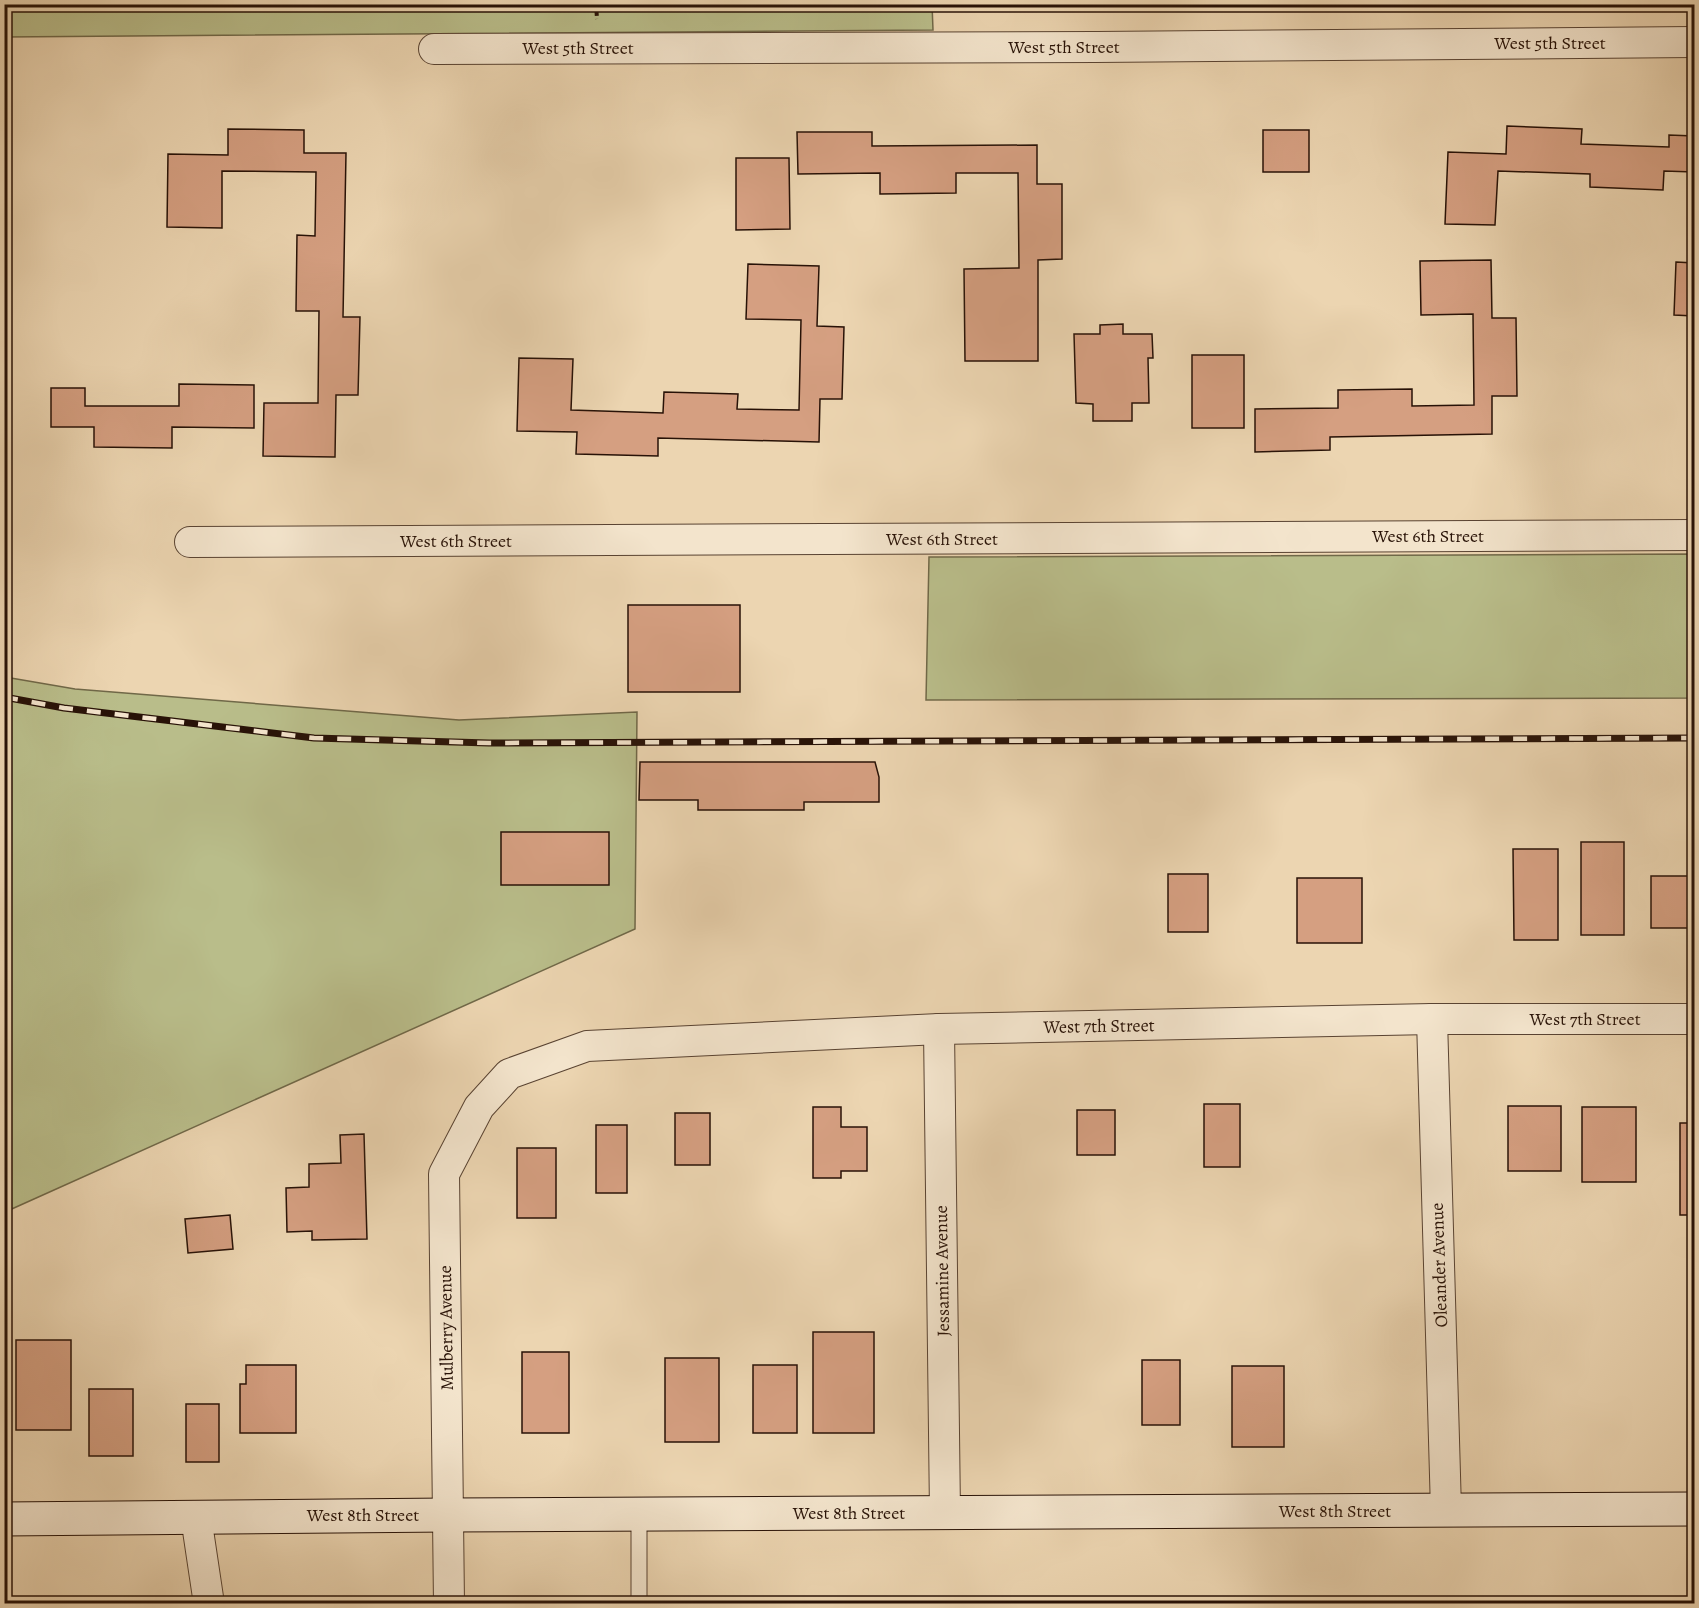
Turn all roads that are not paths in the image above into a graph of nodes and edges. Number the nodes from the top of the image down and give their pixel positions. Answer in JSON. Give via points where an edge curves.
{"nodes":[{"id":1,"x":1695,"y":42,"type":"edge"},
{"id":2,"x":434,"y":49,"type":"dead end"},
{"id":3,"x":1695,"y":535,"type":"edge"},
{"id":4,"x":190,"y":542,"type":"dead end"},
{"id":5,"x":1432,"y":1019,"type":"junction"},
{"id":6,"x":1695,"y":1019,"type":"edge"},
{"id":7,"x":939,"y":1029,"type":"junction"},
{"id":8,"x":509,"y":1074,"type":"joint"},
{"id":9,"x":1695,"y":1509,"type":"edge"},
{"id":10,"x":1446,"y":1510,"type":"junction"},
{"id":11,"x":945,"y":1512,"type":"junction"},
{"id":12,"x":639,"y":1514,"type":"junction"},
{"id":13,"x":448,"y":1515,"type":"junction"},
{"id":14,"x":196,"y":1517,"type":"junction"},
{"id":15,"x":4,"y":1519,"type":"edge"},
{"id":16,"x":209,"y":1604,"type":"edge"},
{"id":17,"x":448,"y":1604,"type":"edge"},
{"id":18,"x":639,"y":1604,"type":"edge"}],
"edges":[{"from":1,"to":2,"type":"street","name":"West 5th Street"},
{"from":3,"to":4,"type":"street","name":"West 6th Street"},
{"from":5,"to":6,"type":"street","name":"West 7th Street"},
{"from":5,"to":7,"type":"street","name":"West 7th Street"},
{"from":5,"to":10,"type":"street","name":"Oleander Avenue"},
{"from":7,"to":8,"type":"street","name":"West 7th Street","via":[[587,1046]]},
{"from":7,"to":11,"type":"street","name":"Jessamine Avenue"},
{"from":8,"to":13,"type":"street","name":"Mulberry Avenue","via":[[479,1107],[444,1174]]},
{"from":9,"to":10,"type":"street","name":"West 8th Street"},
{"from":10,"to":11,"type":"street","name":"West 8th Street"},
{"from":11,"to":12,"type":"street","name":"West 8th Street"},
{"from":12,"to":13,"type":"street","name":"West 8th Street"},
{"from":12,"to":18,"type":"lane"},
{"from":13,"to":14,"type":"street","name":"West 8th Street"},
{"from":13,"to":17,"type":"street","name":"Mulberry Avenue"},
{"from":14,"to":15,"type":"street","name":"West 8th Street"},
{"from":14,"to":16,"type":"street"}]}
